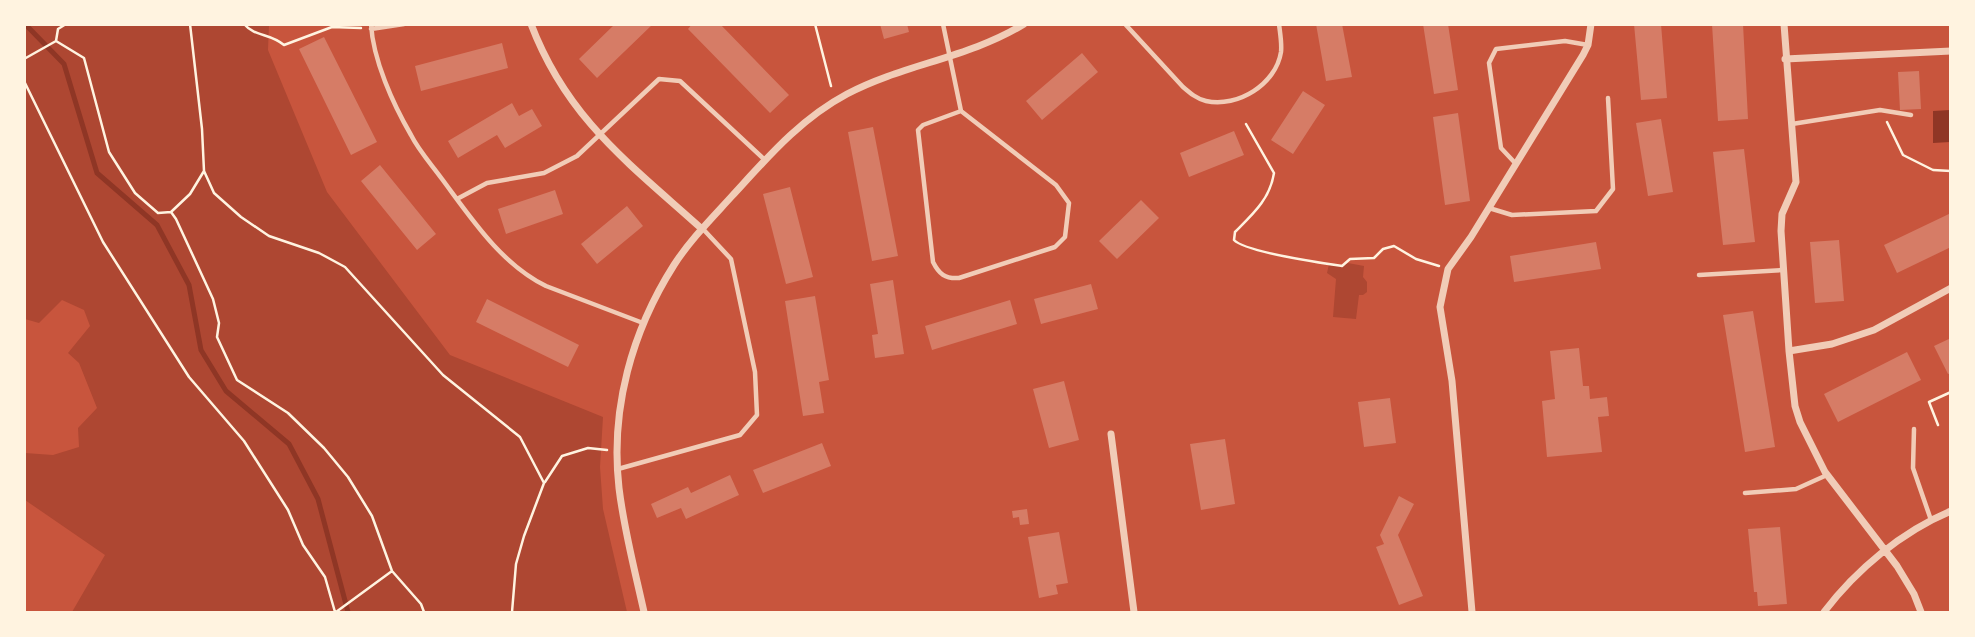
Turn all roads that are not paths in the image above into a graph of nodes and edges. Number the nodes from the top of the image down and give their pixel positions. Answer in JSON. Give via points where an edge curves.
{"nodes":[{"id":1,"x":404,"y":24,"type":"edge"},
{"id":2,"x":531,"y":24,"type":"edge"},
{"id":3,"x":943,"y":24,"type":"edge"},
{"id":4,"x":1024,"y":24,"type":"edge"},
{"id":5,"x":1125,"y":24,"type":"edge"},
{"id":6,"x":1279,"y":24,"type":"edge"},
{"id":7,"x":1591,"y":24,"type":"edge"},
{"id":8,"x":1784,"y":24,"type":"edge"},
{"id":9,"x":371,"y":27,"type":"edge"},
{"id":10,"x":1588,"y":45,"type":"junction"},
{"id":11,"x":1951,"y":51,"type":"edge"},
{"id":12,"x":950,"y":58,"type":"junction"},
{"id":13,"x":1785,"y":59,"type":"junction"},
{"id":14,"x":1608,"y":97,"type":"dead end"},
{"id":15,"x":961,"y":111,"type":"junction"},
{"id":16,"x":1911,"y":115,"type":"dead end"},
{"id":17,"x":1791,"y":124,"type":"junction"},
{"id":18,"x":598,"y":135,"type":"junction"},
{"id":19,"x":765,"y":160,"type":"junction"},
{"id":20,"x":1516,"y":164,"type":"junction"},
{"id":21,"x":457,"y":200,"type":"junction"},
{"id":22,"x":1489,"y":208,"type":"junction"},
{"id":23,"x":702,"y":229,"type":"junction"},
{"id":24,"x":1783,"y":270,"type":"junction"},
{"id":25,"x":1699,"y":275,"type":"dead end"},
{"id":26,"x":1951,"y":288,"type":"edge"},
{"id":27,"x":643,"y":324,"type":"junction"},
{"id":28,"x":1789,"y":351,"type":"junction"},
{"id":29,"x":1914,"y":429,"type":"dead end"},
{"id":30,"x":1111,"y":433,"type":"dead end"},
{"id":31,"x":618,"y":469,"type":"junction"},
{"id":32,"x":1826,"y":475,"type":"junction"},
{"id":33,"x":1745,"y":493,"type":"dead end"},
{"id":34,"x":1951,"y":511,"type":"edge"},
{"id":35,"x":1932,"y":520,"type":"junction"},
{"id":36,"x":1885,"y":550,"type":"junction"},
{"id":37,"x":645,"y":612,"type":"edge"},
{"id":38,"x":1134,"y":612,"type":"edge"},
{"id":39,"x":1472,"y":612,"type":"edge"},
{"id":40,"x":1824,"y":612,"type":"edge"},
{"id":41,"x":1920,"y":612,"type":"edge"}],
"edges":[{"from":1,"to":9,"type":"lane"},
{"from":2,"to":18,"type":"street","via":[[549,66]]},
{"from":3,"to":12,"type":"lane"},
{"from":4,"to":12,"type":"street","via":[[989,44]]},
{"from":5,"to":6,"type":"lane","via":[[1183,88],[1208,101],[1242,97],[1271,75],[1281,50]]},
{"from":7,"to":10,"type":"street"},
{"from":8,"to":13,"type":"street"},
{"from":9,"to":21,"type":"lane","via":[[380,69],[411,136]]},
{"from":10,"to":20,"type":"street"},
{"from":10,"to":20,"type":"lane","via":[[1565,41],[1496,49],[1489,63],[1501,148]]},
{"from":11,"to":13,"type":"street"},
{"from":12,"to":15,"type":"lane"},
{"from":12,"to":19,"type":"street","via":[[877,80],[846,95],[793,131]]},
{"from":13,"to":17,"type":"street"},
{"from":14,"to":22,"type":"lane","via":[[1613,189],[1596,211],[1512,215]]},
{"from":15,"to":15,"type":"lane","via":[[918,130],[933,262],[937,271],[951,279],[1055,247],[1065,237],[1069,203],[1056,185]]},
{"from":16,"to":17,"type":"lane","via":[[1880,110]]},
{"from":17,"to":24,"type":"street","via":[[1796,182],[1782,214]]},
{"from":18,"to":19,"type":"lane","via":[[660,79],[680,82]]},
{"from":18,"to":21,"type":"lane","via":[[577,156],[544,173],[487,183]]},
{"from":18,"to":23,"type":"street"},
{"from":19,"to":23,"type":"street"},
{"from":20,"to":22,"type":"street"},
{"from":21,"to":27,"type":"lane","via":[[510,263],[532,279]]},
{"from":22,"to":39,"type":"street","via":[[1448,269],[1440,307],[1452,381]]},
{"from":23,"to":27,"type":"street","via":[[675,263]]},
{"from":23,"to":31,"type":"lane","via":[[732,259],[755,372],[757,415],[740,435]]},
{"from":24,"to":25,"type":"lane"},
{"from":24,"to":28,"type":"street"},
{"from":26,"to":28,"type":"street","via":[[1874,330],[1832,344]]},
{"from":27,"to":31,"type":"street","via":[[622,391]]},
{"from":28,"to":32,"type":"street","via":[[1798,414]]},
{"from":29,"to":35,"type":"lane","via":[[1913,468]]},
{"from":30,"to":38,"type":"street"},
{"from":31,"to":37,"type":"street","via":[[623,518]]},
{"from":32,"to":33,"type":"lane","via":[[1796,489]]},
{"from":32,"to":36,"type":"street"},
{"from":34,"to":35,"type":"street"},
{"from":35,"to":36,"type":"street"},
{"from":36,"to":40,"type":"street"},
{"from":36,"to":41,"type":"street","via":[[1906,579]]}]}
